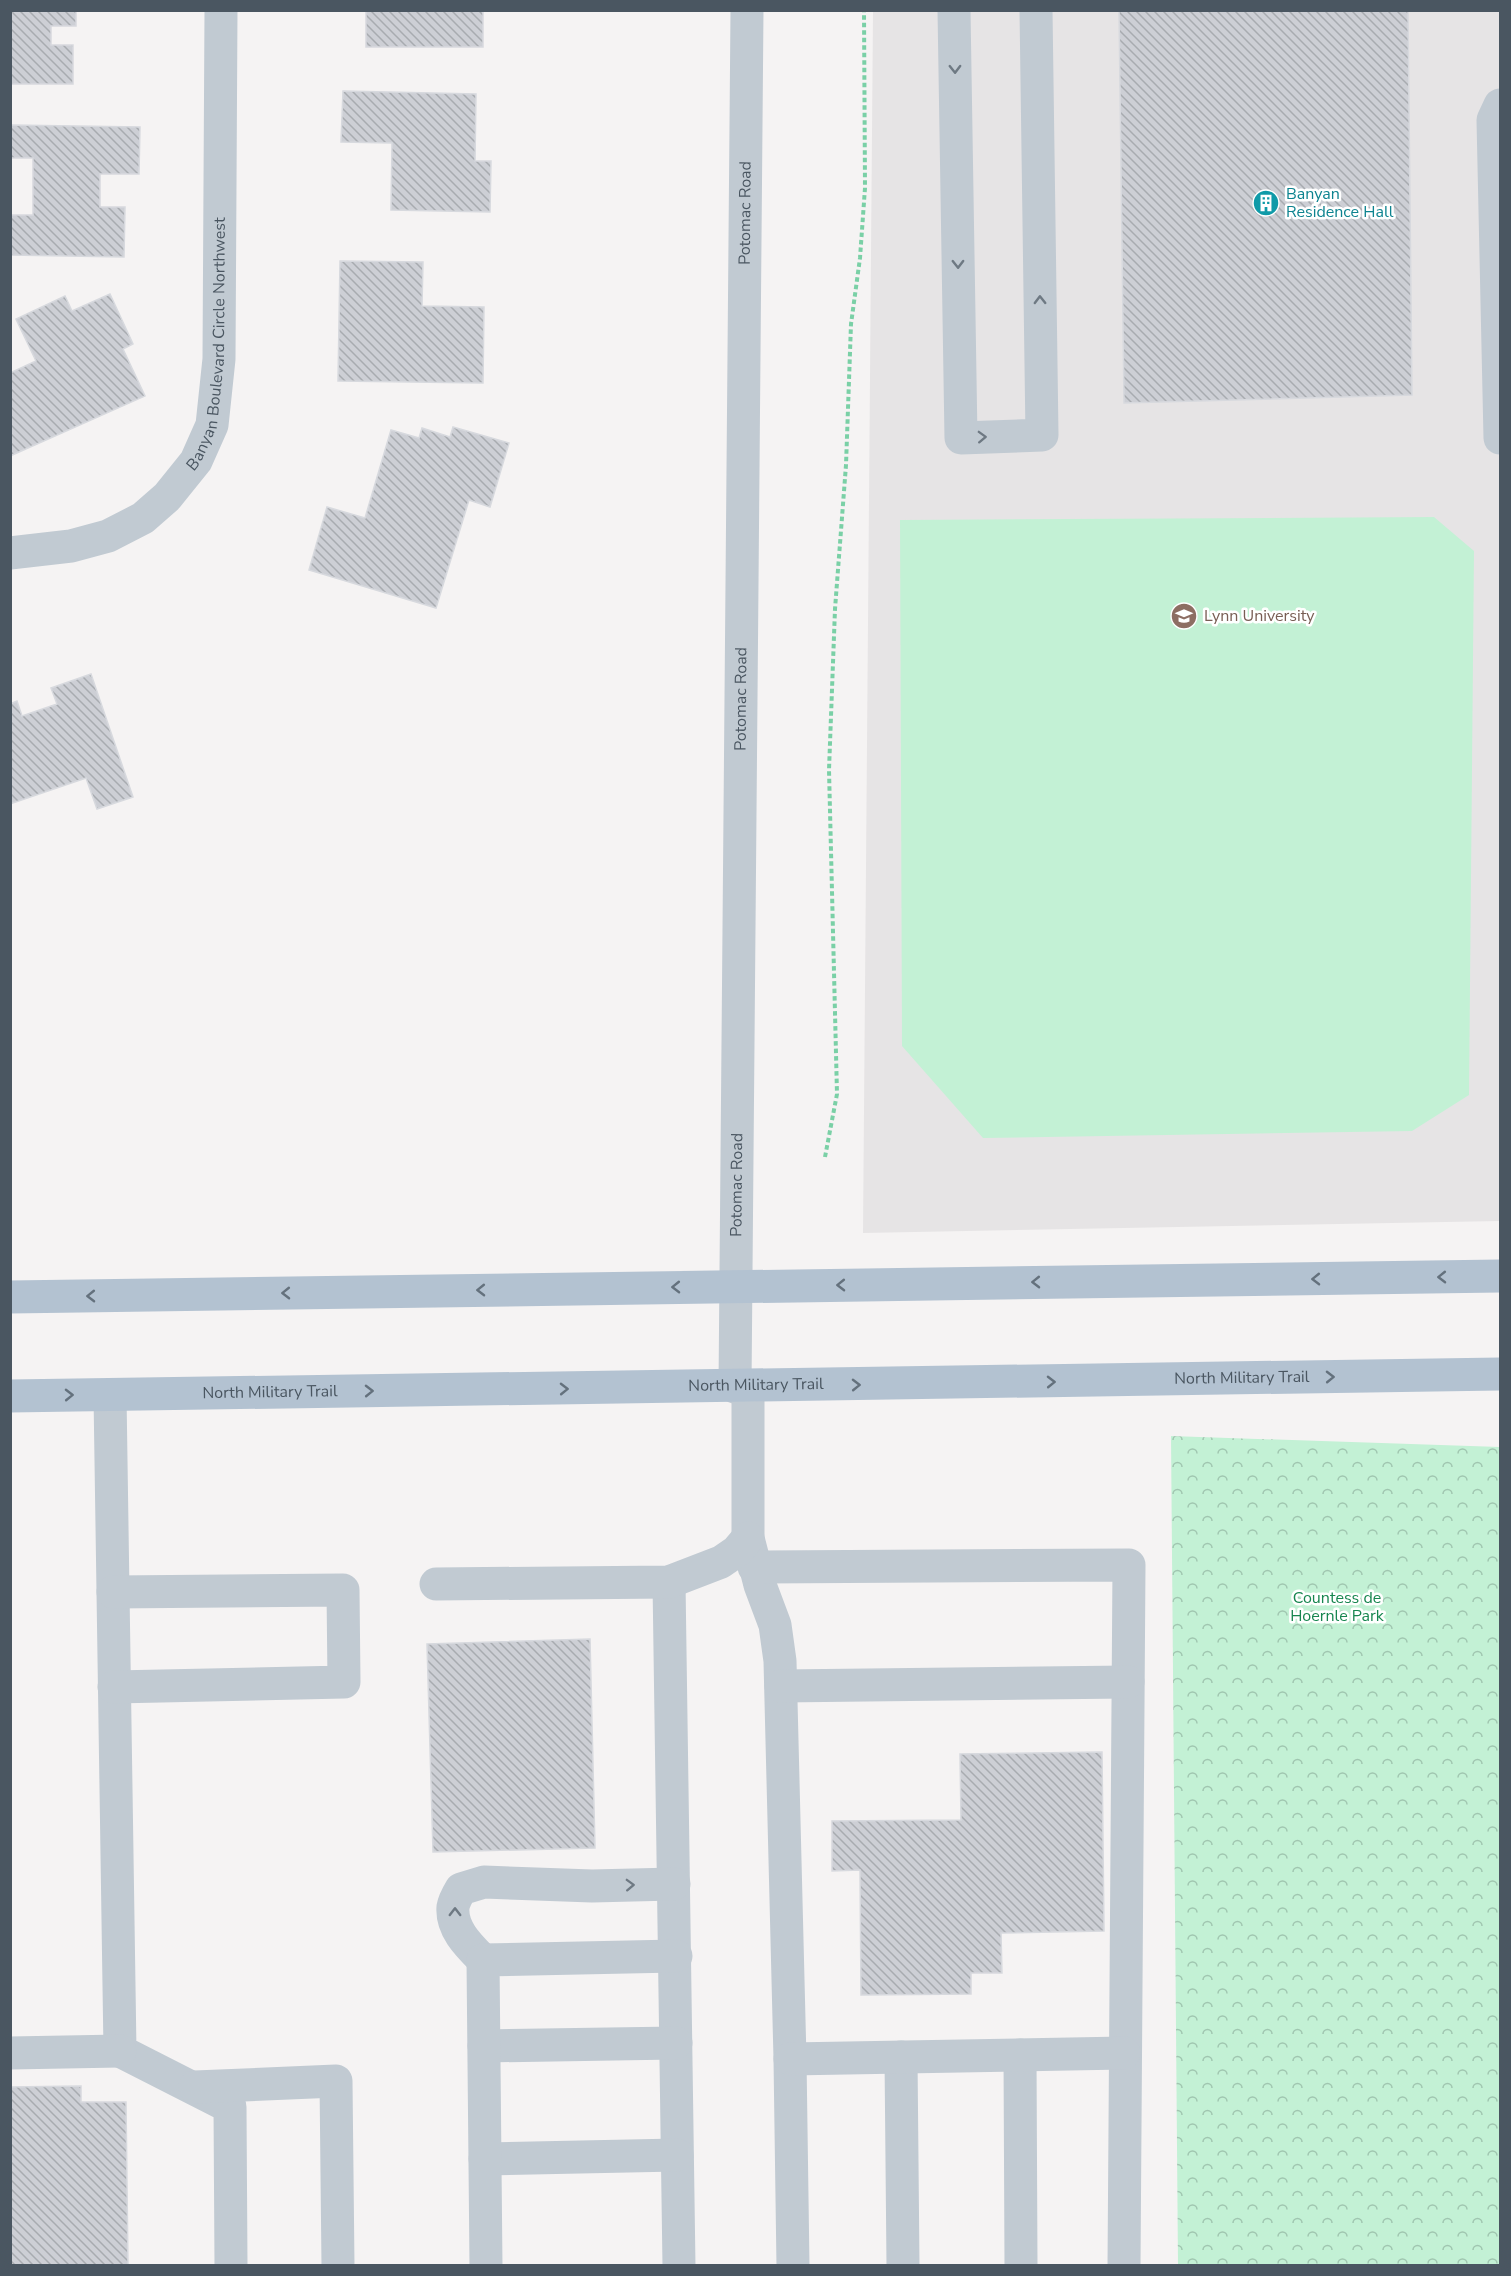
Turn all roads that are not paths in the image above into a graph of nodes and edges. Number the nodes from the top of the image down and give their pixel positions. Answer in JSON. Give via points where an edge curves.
{"nodes":[{"id":1,"x":221,"y":10,"type":"edge"},
{"id":2,"x":747,"y":10,"type":"edge"},
{"id":3,"x":954,"y":10,"type":"edge"},
{"id":4,"x":1036,"y":10,"type":"edge"},
{"id":5,"x":1500,"y":105,"type":"edge"},
{"id":6,"x":1500,"y":438,"type":"edge"},
{"id":7,"x":10,"y":553,"type":"edge"},
{"id":8,"x":1500,"y":1276,"type":"edge"},
{"id":9,"x":735,"y":1286,"type":"junction"},
{"id":10,"x":10,"y":1297,"type":"edge"},
{"id":11,"x":1500,"y":1374,"type":"edge"},
{"id":12,"x":741,"y":1387,"type":"junction"},
{"id":13,"x":110,"y":1395,"type":"junction"},
{"id":14,"x":10,"y":1396,"type":"edge"},
{"id":15,"x":751,"y":1552,"type":"junction"},
{"id":16,"x":669,"y":1582,"type":"junction"},
{"id":17,"x":436,"y":1584,"type":"dead end"},
{"id":18,"x":113,"y":1592,"type":"junction"},
{"id":19,"x":1128,"y":1682,"type":"junction"},
{"id":20,"x":781,"y":1686,"type":"junction"},
{"id":21,"x":114,"y":1687,"type":"junction"},
{"id":22,"x":674,"y":1884,"type":"junction"},
{"id":23,"x":676,"y":1956,"type":"junction"},
{"id":24,"x":483,"y":1960,"type":"junction"},
{"id":25,"x":676,"y":2043,"type":"junction"},
{"id":26,"x":484,"y":2046,"type":"junction"},
{"id":27,"x":120,"y":2051,"type":"junction"},
{"id":28,"x":10,"y":2053,"type":"edge"},
{"id":29,"x":1124,"y":2053,"type":"junction"},
{"id":30,"x":1020,"y":2055,"type":"junction"},
{"id":31,"x":901,"y":2057,"type":"junction"},
{"id":32,"x":790,"y":2059,"type":"junction"},
{"id":33,"x":190,"y":2087,"type":"junction"},
{"id":34,"x":677,"y":2155,"type":"junction"},
{"id":35,"x":485,"y":2159,"type":"junction"},
{"id":36,"x":231,"y":2265,"type":"edge"},
{"id":37,"x":338,"y":2265,"type":"edge"},
{"id":38,"x":486,"y":2265,"type":"edge"},
{"id":39,"x":679,"y":2265,"type":"edge"},
{"id":40,"x":793,"y":2265,"type":"edge"},
{"id":41,"x":903,"y":2265,"type":"edge"},
{"id":42,"x":1021,"y":2265,"type":"edge"},
{"id":43,"x":1124,"y":2265,"type":"edge"}],
"edges":[{"from":1,"to":7,"type":"street","name":"Banyan Boulevard Circle Northwest","via":[[219,359],[212,425],[196,461],[167,497],[143,518],[108,536],[71,546]]},
{"from":2,"to":9,"type":"street","name":"Potomac Road"},
{"from":3,"to":4,"type":"street","one_way":true,"via":[[961,438],[1042,435]]},
{"from":5,"to":6,"type":"street","via":[[1493,120]]},
{"from":8,"to":9,"type":"main road","one_way":true},
{"from":9,"to":10,"type":"main road","one_way":true},
{"from":9,"to":12,"type":"street","name":"Potomac Road"},
{"from":12,"to":11,"type":"main road","name":"North Military Trail","one_way":true},
{"from":13,"to":12,"type":"main road","name":"North Military Trail","one_way":true},
{"from":12,"to":15,"type":"street","name":"Potomac Road"},
{"from":14,"to":13,"type":"main road","name":"North Military Trail","one_way":true},
{"from":13,"to":18,"type":"street"},
{"from":15,"to":16,"type":"street","via":[[737,1551],[721,1562]]},
{"from":15,"to":19,"type":"street","via":[[1129,1565]]},
{"from":15,"to":20,"type":"street","name":"Potomac Road","via":[[775,1626]]},
{"from":16,"to":17,"type":"street"},
{"from":16,"to":22,"type":"street"},
{"from":18,"to":21,"type":"street"},
{"from":18,"to":21,"type":"street","via":[[343,1590],[344,1682]]},
{"from":19,"to":20,"type":"street"},
{"from":19,"to":29,"type":"street"},
{"from":20,"to":32,"type":"street","name":"Potomac Road"},
{"from":21,"to":27,"type":"street"},
{"from":22,"to":23,"type":"street"},
{"from":24,"to":22,"type":"street","one_way":true,"via":[[456,1925],[453,1906],[461,1889],[484,1882]]},
{"from":23,"to":24,"type":"street"},
{"from":23,"to":25,"type":"street"},
{"from":24,"to":26,"type":"street"},
{"from":25,"to":26,"type":"street"},
{"from":25,"to":34,"type":"street"},
{"from":26,"to":35,"type":"street"},
{"from":27,"to":28,"type":"street"},
{"from":27,"to":33,"type":"street"},
{"from":29,"to":30,"type":"street"},
{"from":29,"to":43,"type":"street"},
{"from":30,"to":31,"type":"street"},
{"from":30,"to":42,"type":"street"},
{"from":31,"to":32,"type":"street"},
{"from":31,"to":41,"type":"street"},
{"from":32,"to":40,"type":"street","name":"Potomac Road"},
{"from":33,"to":36,"type":"street","via":[[230,2107]]},
{"from":33,"to":37,"type":"street","via":[[336,2081]]},
{"from":34,"to":35,"type":"street"},
{"from":34,"to":39,"type":"street"},
{"from":35,"to":38,"type":"street"}]}
